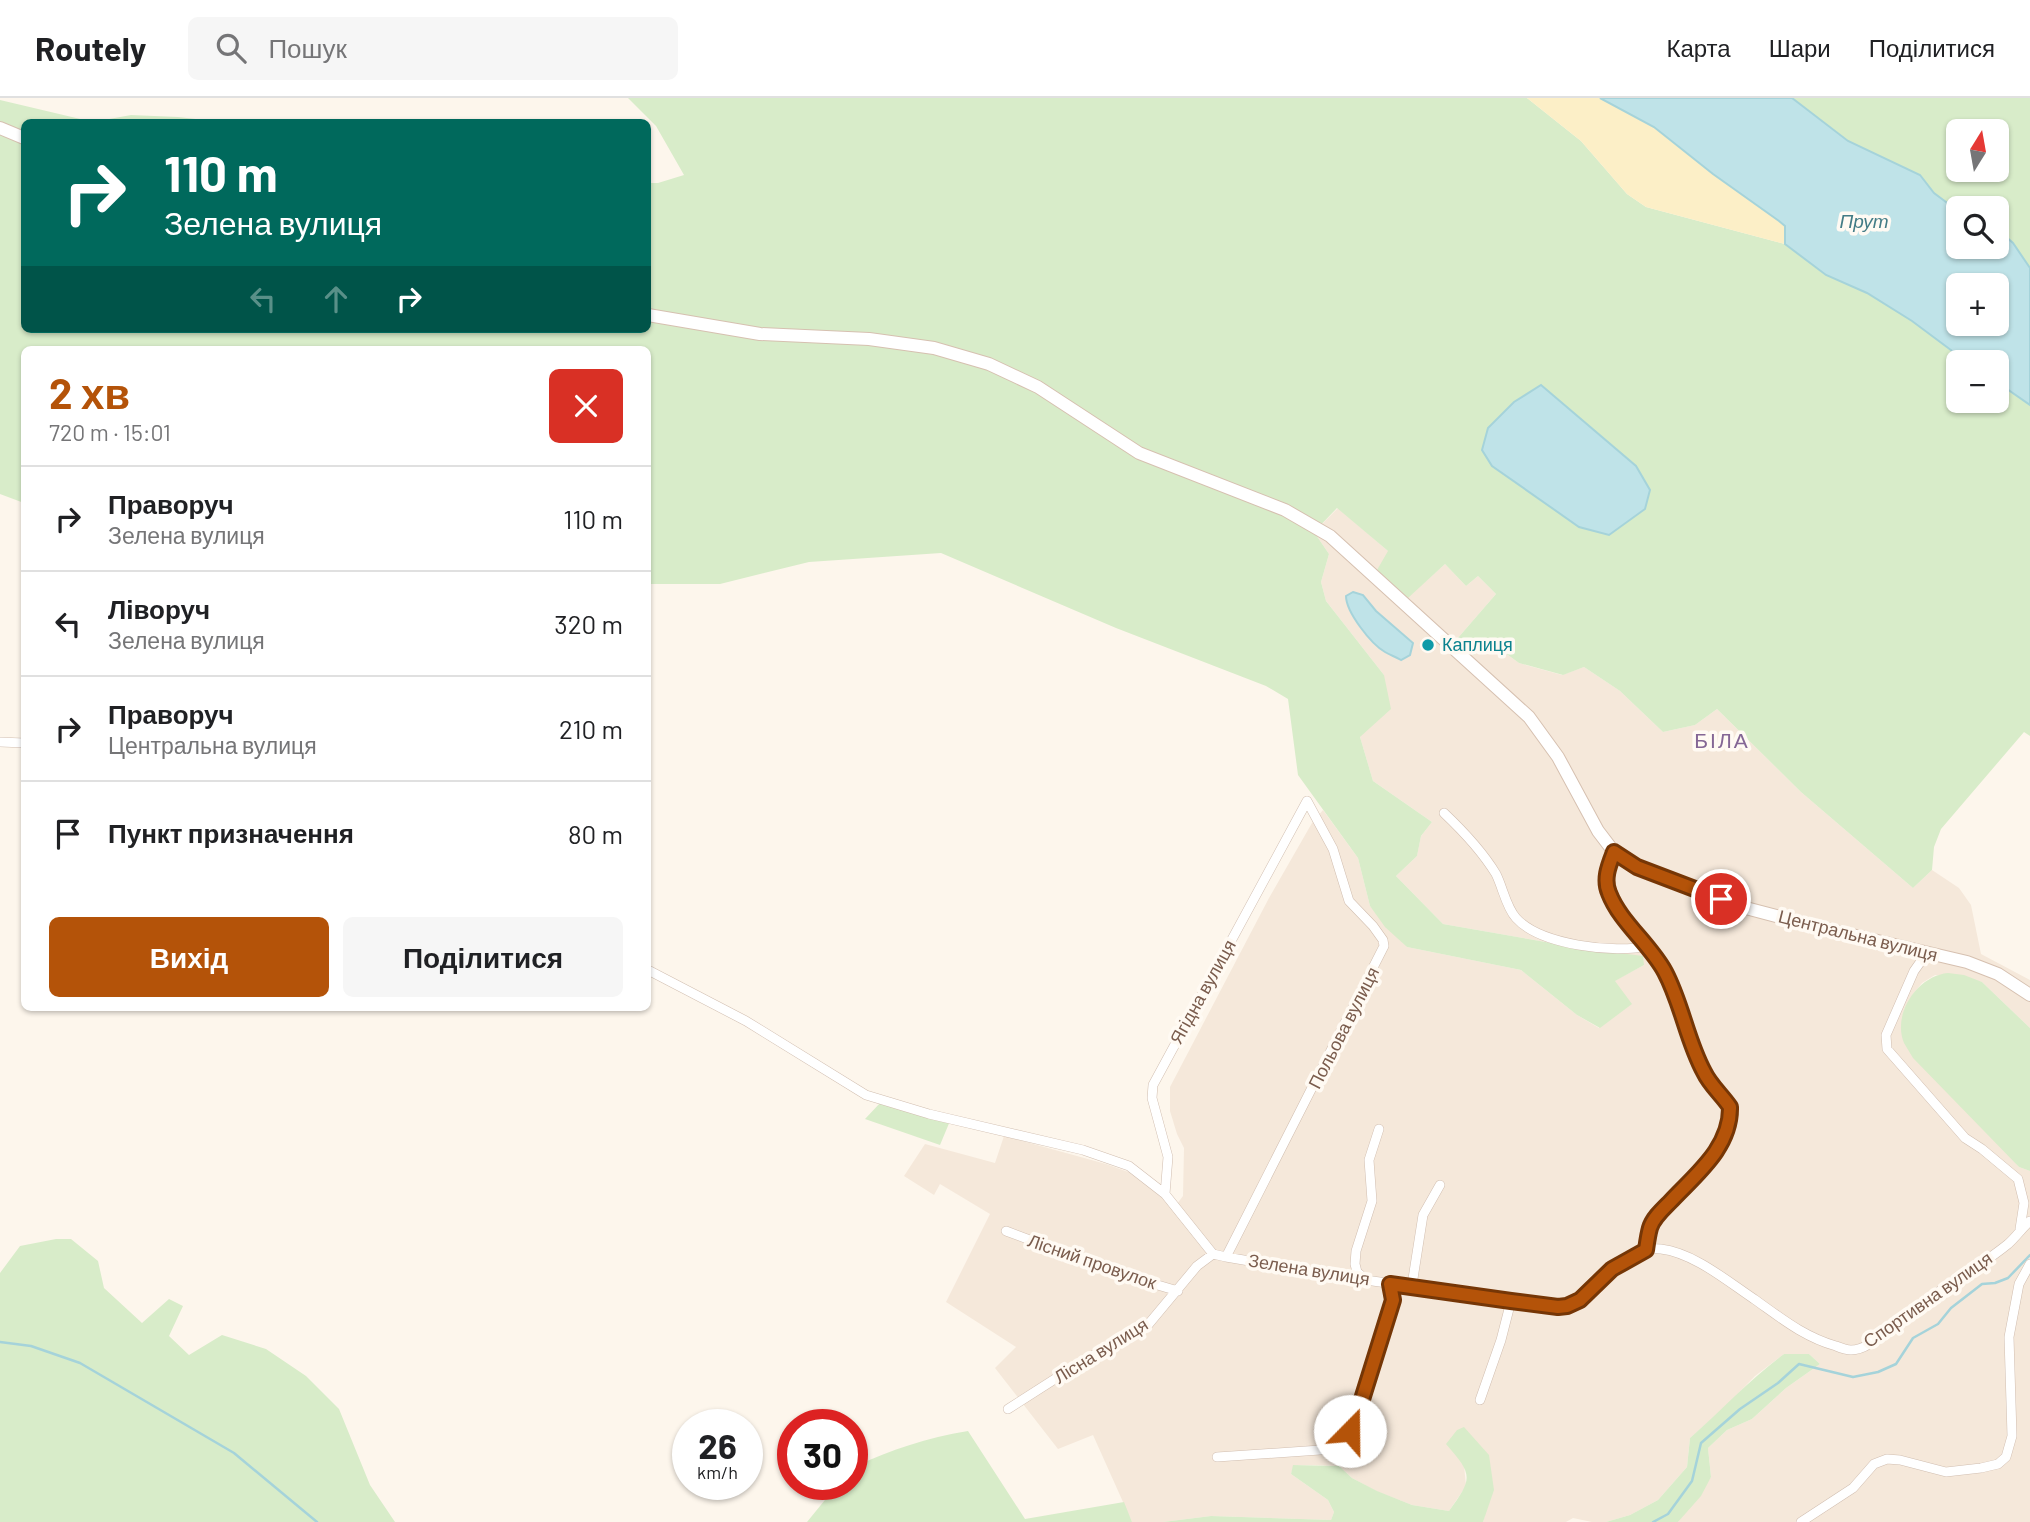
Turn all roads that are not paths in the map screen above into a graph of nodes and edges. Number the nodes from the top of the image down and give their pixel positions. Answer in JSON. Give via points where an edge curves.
{"nodes":[{"id":1,"x":0,"y":128,"type":"edge"},
{"id":2,"x":21,"y":137,"type":"edge"},
{"id":3,"x":651,"y":316,"type":"edge"},
{"id":4,"x":0,"y":742,"type":"edge"},
{"id":5,"x":21,"y":743,"type":"edge"},
{"id":6,"x":1307,"y":801,"type":"joint"},
{"id":7,"x":1444,"y":813,"type":"dead end"},
{"id":8,"x":1614,"y":852,"type":"junction"},
{"id":9,"x":1648,"y":946,"type":"junction"},
{"id":10,"x":1926,"y":954,"type":"junction"},
{"id":11,"x":651,"y":972,"type":"edge"},
{"id":12,"x":2030,"y":995,"type":"edge"},
{"id":13,"x":1379,"y":1129,"type":"dead end"},
{"id":14,"x":2018,"y":1179,"type":"junction"},
{"id":15,"x":2030,"y":1184,"type":"edge"},
{"id":16,"x":1440,"y":1185,"type":"dead end"},
{"id":17,"x":1166,"y":1195,"type":"junction"},
{"id":18,"x":2030,"y":1221,"type":"edge"},
{"id":19,"x":2020,"y":1230,"type":"junction"},
{"id":20,"x":1006,"y":1231,"type":"dead end"},
{"id":21,"x":1646,"y":1250,"type":"junction"},
{"id":22,"x":1213,"y":1254,"type":"junction"},
{"id":23,"x":1226,"y":1257,"type":"junction"},
{"id":24,"x":2030,"y":1264,"type":"edge"},
{"id":25,"x":1365,"y":1279,"type":"junction"},
{"id":26,"x":1390,"y":1284,"type":"junction"},
{"id":27,"x":1412,"y":1285,"type":"junction"},
{"id":28,"x":1178,"y":1291,"type":"junction"},
{"id":29,"x":1511,"y":1301,"type":"junction"},
{"id":30,"x":1480,"y":1400,"type":"dead end"},
{"id":31,"x":1008,"y":1409,"type":"dead end"},
{"id":32,"x":1217,"y":1457,"type":"dead end"},
{"id":33,"x":1801,"y":1522,"type":"edge"}],
"edges":[{"from":1,"to":2,"type":"main road"},
{"from":3,"to":8,"type":"main road","name":"Центральна вулиця","via":[[760,334],[934,348],[989,364],[1038,387],[1139,453],[1285,510],[1330,536],[1529,717]]},
{"from":4,"to":5,"type":"street"},
{"from":6,"to":17,"type":"street","name":"Ягідна вулиця","via":[[1153,1086],[1168,1157]]},
{"from":6,"to":23,"type":"street","name":"Польова вулиця","via":[[1333,849],[1349,901],[1373,926],[1384,946]]},
{"from":7,"to":9,"type":"street","via":[[1495,873],[1515,917],[1539,936],[1618,949]]},
{"from":8,"to":9,"type":"street","via":[[1606,878],[1608,892]]},
{"from":8,"to":10,"type":"main road","name":"Центральна вулиця","via":[[1637,867],[1742,907]]},
{"from":9,"to":21,"type":"street","via":[[1665,971],[1704,1073],[1730,1107],[1730,1117],[1715,1153],[1650,1226]]},
{"from":10,"to":12,"type":"main road","name":"Центральна вулиця","via":[[1998,974]]},
{"from":10,"to":14,"type":"street","via":[[1885,1035],[1887,1049],[1965,1138]]},
{"from":11,"to":17,"type":"street","via":[[746,1021],[866,1095],[1083,1150],[1129,1166]]},
{"from":13,"to":25,"type":"street","via":[[1369,1160],[1372,1200],[1356,1251],[1357,1272]]},
{"from":14,"to":15,"type":"street"},
{"from":14,"to":19,"type":"street","via":[[2024,1203]]},
{"from":16,"to":27,"type":"street","via":[[1423,1215]]},
{"from":17,"to":22,"type":"street"},
{"from":18,"to":19,"type":"street","name":"Спортивна вулиця"},
{"from":19,"to":21,"type":"street","name":"Спортивна вулиця","via":[[2011,1242],[1917,1305],[1865,1348],[1850,1350],[1793,1328],[1696,1262],[1660,1249]]},
{"from":20,"to":28,"type":"street","name":"Лісний провулок"},
{"from":21,"to":29,"type":"street","name":"Зелена вулиця","via":[[1619,1264],[1580,1300],[1567,1306]]},
{"from":22,"to":23,"type":"street","name":"Зелена вулиця"},
{"from":22,"to":28,"type":"street","name":"Лісна вулиця"},
{"from":23,"to":25,"type":"street","name":"Зелена вулиця"},
{"from":24,"to":33,"type":"street","via":[[2019,1284],[2009,1337],[2012,1436],[2006,1457],[1998,1464],[1947,1472],[1886,1460],[1874,1464],[1853,1488]]},
{"from":25,"to":26,"type":"street","name":"Зелена вулиця"},
{"from":26,"to":27,"type":"street","name":"Зелена вулиця"},
{"from":26,"to":32,"type":"street","via":[[1393,1300],[1359,1409],[1343,1439],[1320,1450]]},
{"from":27,"to":29,"type":"street","name":"Зелена вулиця"},
{"from":28,"to":31,"type":"street","name":"Лісна вулиця","via":[[1147,1326]]},
{"from":29,"to":30,"type":"street"}]}
